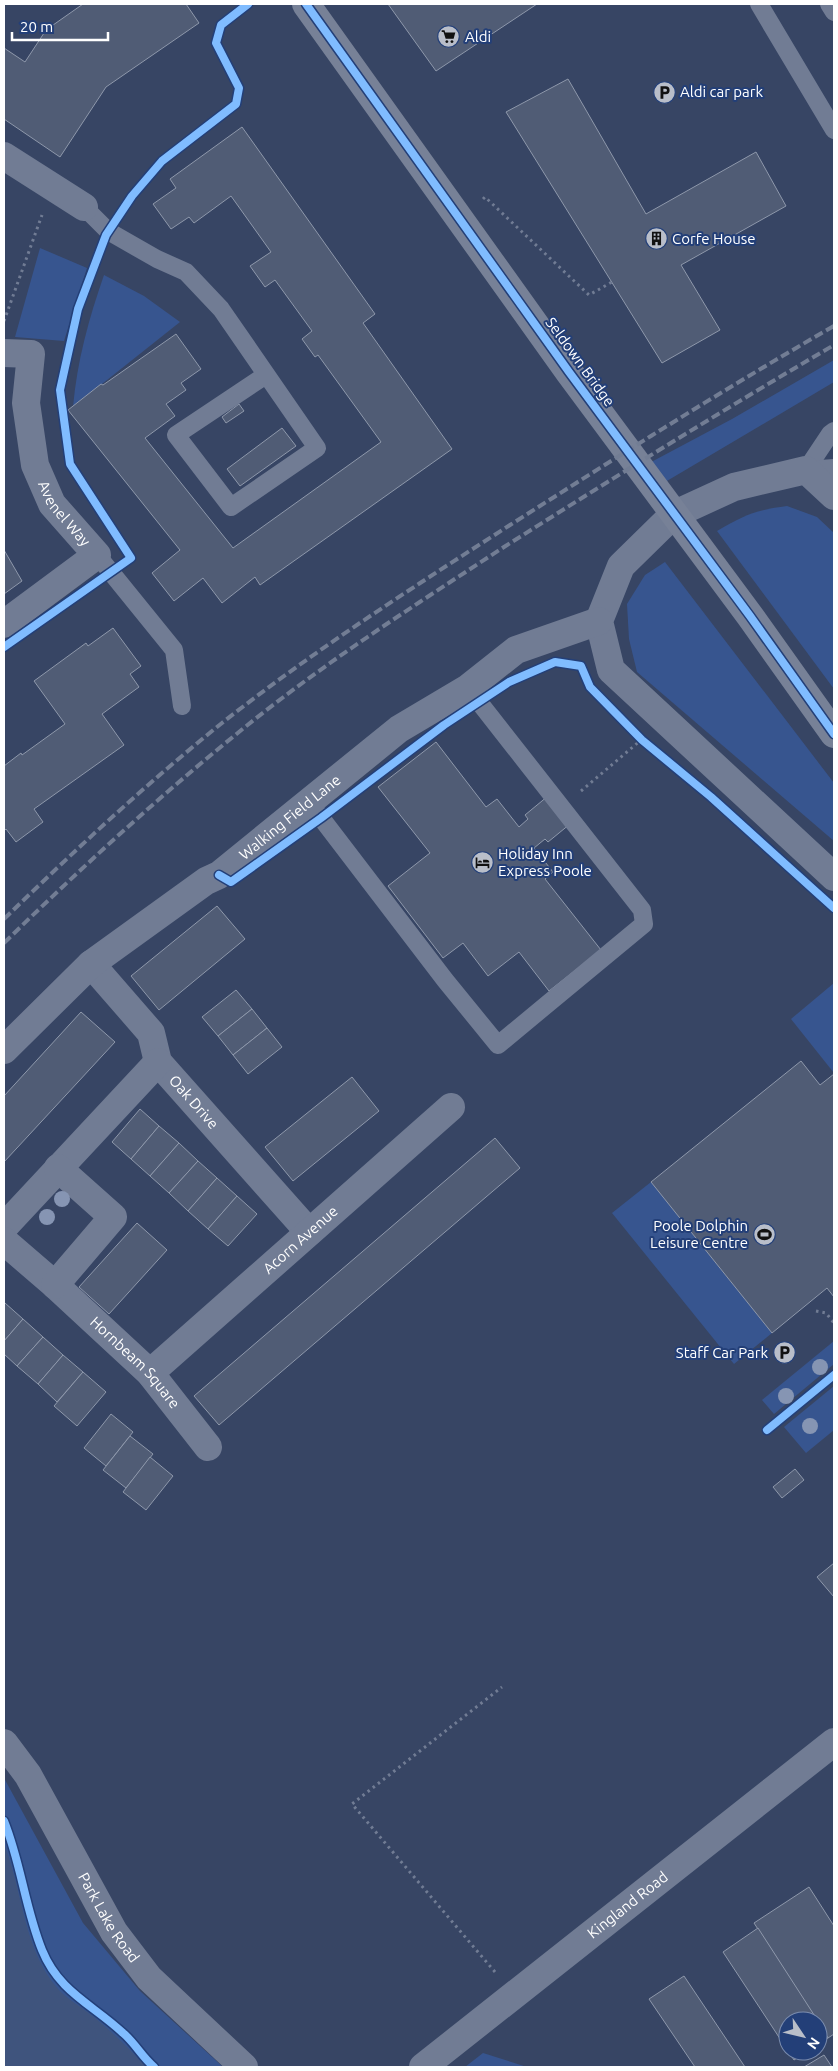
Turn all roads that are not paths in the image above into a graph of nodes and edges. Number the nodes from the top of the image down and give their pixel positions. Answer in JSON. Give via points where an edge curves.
{"nodes":[{"id":1,"x":306,"y":4,"type":"edge"},
{"id":2,"x":759,"y":4,"type":"edge"},
{"id":3,"x":829,"y":4,"type":"edge"},
{"id":4,"x":834,"y":12,"type":"edge"},
{"id":5,"x":834,"y":130,"type":"edge"},
{"id":6,"x":4,"y":156,"type":"edge"},
{"id":7,"x":84,"y":207,"type":"joint"},
{"id":8,"x":4,"y":353,"type":"edge"},
{"id":9,"x":266,"y":375,"type":"junction"},
{"id":10,"x":834,"y":431,"type":"edge"},
{"id":11,"x":834,"y":468,"type":"edge"},
{"id":12,"x":806,"y":470,"type":"junction"},
{"id":13,"x":834,"y":496,"type":"edge"},
{"id":14,"x":97,"y":555,"type":"junction"},
{"id":15,"x":599,"y":621,"type":"junction"},
{"id":16,"x":4,"y":624,"type":"edge"},
{"id":17,"x":468,"y":688,"type":"junction"},
{"id":18,"x":182,"y":706,"type":"dead end"},
{"id":19,"x":834,"y":734,"type":"edge"},
{"id":20,"x":309,"y":802,"type":"junction"},
{"id":21,"x":834,"y":877,"type":"edge"},
{"id":22,"x":91,"y":964,"type":"junction"},
{"id":23,"x":4,"y":1050,"type":"edge"},
{"id":24,"x":158,"y":1062,"type":"junction"},
{"id":25,"x":451,"y":1107,"type":"dead end"},
{"id":26,"x":58,"y":1168,"type":"junction"},
{"id":27,"x":4,"y":1227,"type":"edge"},
{"id":28,"x":309,"y":1232,"type":"junction"},
{"id":29,"x":4,"y":1241,"type":"edge"},
{"id":30,"x":55,"y":1285,"type":"junction"},
{"id":31,"x":150,"y":1373,"type":"junction"},
{"id":32,"x":208,"y":1447,"type":"dead end"},
{"id":33,"x":834,"y":1742,"type":"edge"},
{"id":34,"x":4,"y":1743,"type":"edge"},
{"id":35,"x":244,"y":2067,"type":"edge"},
{"id":36,"x":422,"y":2067,"type":"edge"}],
"edges":[{"from":1,"to":19,"type":"street","name":"Seldown Bridge"},
{"from":2,"to":5,"type":"lane"},
{"from":3,"to":4,"type":"lane"},
{"from":6,"to":7,"type":"street"},
{"from":7,"to":9,"type":"lane","via":[[108,231],[186,272],[221,309]]},
{"from":8,"to":14,"type":"street","name":"Avenel Way","via":[[32,354],[26,403],[35,465],[52,504]]},
{"from":9,"to":9,"type":"lane","via":[[317,448],[231,507],[176,435]]},
{"from":10,"to":12,"type":"lane"},
{"from":11,"to":12,"type":"lane"},
{"from":12,"to":13,"type":"street"},
{"from":12,"to":15,"type":"street","via":[[734,487],[673,515],[621,566]]},
{"from":14,"to":16,"type":"street","name":"Avenel Way"},
{"from":14,"to":18,"type":"lane","via":[[174,650]]},
{"from":15,"to":17,"type":"street","name":"Walking Field Lane","via":[[516,650]]},
{"from":15,"to":21,"type":"street","via":[[611,670]]},
{"from":17,"to":20,"type":"street","name":"Walking Field Lane","via":[[399,729]]},
{"from":17,"to":20,"type":"lane","via":[[642,910],[644,924],[498,1045]]},
{"from":20,"to":22,"type":"street","name":"Walking Field Lane","via":[[219,875]]},
{"from":22,"to":23,"type":"street","name":"Walking Field Lane"},
{"from":22,"to":24,"type":"street","name":"Oak Drive","via":[[151,1033]]},
{"from":24,"to":26,"type":"street"},
{"from":24,"to":28,"type":"street","name":"Oak Drive"},
{"from":25,"to":28,"type":"street","name":"Acorn Avenue"},
{"from":26,"to":27,"type":"street"},
{"from":26,"to":30,"type":"street","via":[[113,1217]]},
{"from":28,"to":31,"type":"street","name":"Acorn Avenue"},
{"from":29,"to":30,"type":"street","name":"Hornbeam Square"},
{"from":30,"to":31,"type":"street","name":"Hornbeam Square"},
{"from":31,"to":32,"type":"street","name":"Hornbeam Square"},
{"from":33,"to":36,"type":"street","name":"Kingland Road"},
{"from":34,"to":35,"type":"street","name":"Park Lake Road","via":[[28,1775],[114,1932],[149,1978]]}]}
